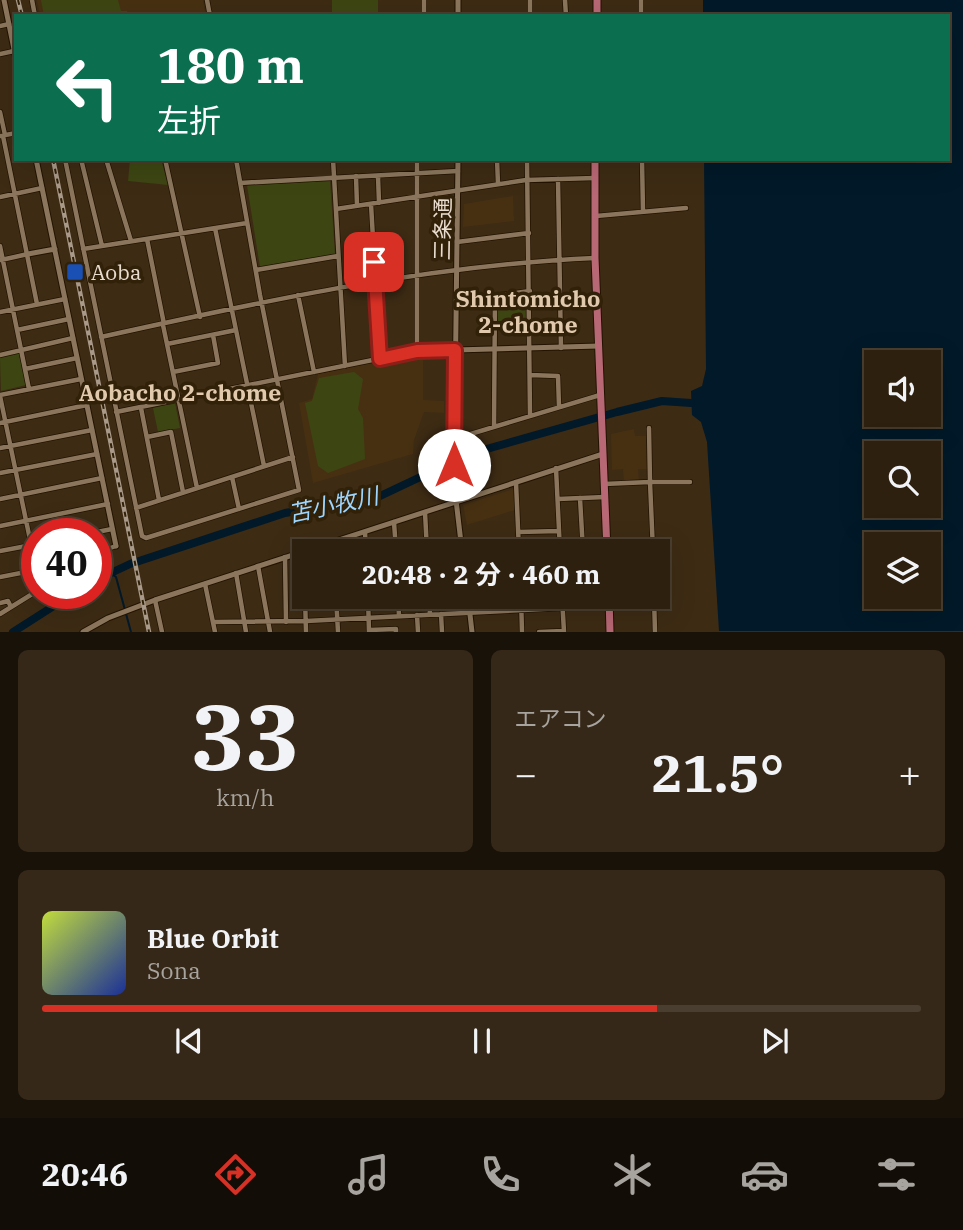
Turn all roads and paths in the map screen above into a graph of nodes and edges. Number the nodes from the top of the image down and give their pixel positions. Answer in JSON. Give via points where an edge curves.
{"nodes":[{"id":1,"x":4,"y":0,"type":"edge"},
{"id":2,"x":9,"y":24,"type":"junction"},
{"id":3,"x":0,"y":26,"type":"edge"},
{"id":4,"x":14,"y":51,"type":"edge"},
{"id":5,"x":0,"y":54,"type":"edge"},
{"id":6,"x":0,"y":112,"type":"edge"},
{"id":7,"x":3,"y":136,"type":"edge"},
{"id":8,"x":36,"y":161,"type":"edge"},
{"id":9,"x":65,"y":161,"type":"edge"},
{"id":10,"x":81,"y":161,"type":"edge"},
{"id":11,"x":107,"y":161,"type":"edge"},
{"id":12,"x":165,"y":161,"type":"edge"},
{"id":13,"x":236,"y":161,"type":"edge"},
{"id":14,"x":333,"y":161,"type":"edge"},
{"id":15,"x":417,"y":161,"type":"edge"},
{"id":16,"x":458,"y":161,"type":"edge"},
{"id":17,"x":497,"y":161,"type":"edge"},
{"id":18,"x":527,"y":161,"type":"edge"},
{"id":19,"x":595,"y":161,"type":"edge"},
{"id":20,"x":642,"y":161,"type":"edge"},
{"id":21,"x":458,"y":171,"type":"junction"},
{"id":22,"x":417,"y":173,"type":"junction"},
{"id":23,"x":378,"y":175,"type":"junction"},
{"id":24,"x":356,"y":176,"type":"junction"},
{"id":25,"x":334,"y":178,"type":"junction"},
{"id":26,"x":595,"y":178,"type":"junction"},
{"id":27,"x":558,"y":179,"type":"junction"},
{"id":28,"x":526,"y":180,"type":"junction"},
{"id":29,"x":240,"y":183,"type":"junction"},
{"id":30,"x":498,"y":184,"type":"junction"},
{"id":31,"x":42,"y":188,"type":"junction"},
{"id":32,"x":458,"y":190,"type":"junction"},
{"id":33,"x":16,"y":194,"type":"junction"},
{"id":34,"x":0,"y":197,"type":"edge"},
{"id":35,"x":418,"y":197,"type":"junction"},
{"id":36,"x":379,"y":203,"type":"junction"},
{"id":37,"x":371,"y":204,"type":"junction"},
{"id":38,"x":357,"y":206,"type":"junction"},
{"id":39,"x":686,"y":208,"type":"dead end"},
{"id":40,"x":336,"y":209,"type":"junction"},
{"id":41,"x":643,"y":212,"type":"junction"},
{"id":42,"x":595,"y":216,"type":"junction"},
{"id":43,"x":247,"y":223,"type":"junction"},
{"id":44,"x":215,"y":228,"type":"junction"},
{"id":45,"x":183,"y":233,"type":"junction"},
{"id":46,"x":529,"y":233,"type":"junction"},
{"id":47,"x":147,"y":239,"type":"junction"},
{"id":48,"x":131,"y":241,"type":"junction"},
{"id":49,"x":457,"y":242,"type":"junction"},
{"id":50,"x":0,"y":246,"type":"edge"},
{"id":51,"x":102,"y":246,"type":"junction"},
{"id":52,"x":55,"y":249,"type":"junction"},
{"id":53,"x":83,"y":249,"type":"junction"},
{"id":54,"x":28,"y":254,"type":"junction"},
{"id":55,"x":338,"y":256,"type":"junction"},
{"id":56,"x":595,"y":258,"type":"junction"},
{"id":57,"x":1,"y":260,"type":"edge"},
{"id":58,"x":559,"y":260,"type":"junction"},
{"id":59,"x":530,"y":261,"type":"junction"},
{"id":60,"x":256,"y":270,"type":"junction"},
{"id":61,"x":457,"y":272,"type":"junction"},
{"id":62,"x":417,"y":276,"type":"junction"},
{"id":63,"x":376,"y":281,"type":"junction"},
{"id":64,"x":340,"y":287,"type":"junction"},
{"id":65,"x":530,"y":291,"type":"junction"},
{"id":66,"x":298,"y":295,"type":"junction"},
{"id":67,"x":495,"y":295,"type":"junction"},
{"id":68,"x":65,"y":299,"type":"junction"},
{"id":69,"x":456,"y":301,"type":"junction"},
{"id":70,"x":261,"y":303,"type":"junction"},
{"id":71,"x":37,"y":304,"type":"junction"},
{"id":72,"x":232,"y":309,"type":"junction"},
{"id":73,"x":13,"y":310,"type":"junction"},
{"id":74,"x":0,"y":312,"type":"edge"},
{"id":75,"x":200,"y":317,"type":"junction"},
{"id":76,"x":69,"y":319,"type":"junction"},
{"id":77,"x":164,"y":325,"type":"junction"},
{"id":78,"x":17,"y":330,"type":"junction"},
{"id":79,"x":236,"y":330,"type":"junction"},
{"id":80,"x":213,"y":335,"type":"junction"},
{"id":81,"x":101,"y":337,"type":"junction"},
{"id":82,"x":73,"y":338,"type":"junction"},
{"id":83,"x":167,"y":344,"type":"junction"},
{"id":84,"x":599,"y":346,"type":"junction"},
{"id":85,"x":530,"y":348,"type":"junction"},
{"id":86,"x":561,"y":348,"type":"junction"},
{"id":87,"x":494,"y":349,"type":"junction"},
{"id":88,"x":22,"y":350,"type":"junction"},
{"id":89,"x":455,"y":350,"type":"junction"},
{"id":90,"x":417,"y":351,"type":"junction"},
{"id":91,"x":0,"y":355,"type":"edge"},
{"id":92,"x":77,"y":358,"type":"junction"},
{"id":93,"x":380,"y":359,"type":"junction"},
{"id":94,"x":345,"y":366,"type":"junction"},
{"id":95,"x":25,"y":369,"type":"junction"},
{"id":96,"x":173,"y":372,"type":"junction"},
{"id":97,"x":313,"y":372,"type":"junction"},
{"id":98,"x":530,"y":375,"type":"junction"},
{"id":99,"x":81,"y":379,"type":"junction"},
{"id":100,"x":277,"y":379,"type":"junction"},
{"id":101,"x":247,"y":386,"type":"junction"},
{"id":102,"x":29,"y":389,"type":"junction"},
{"id":103,"x":0,"y":395,"type":"edge"},
{"id":104,"x":601,"y":398,"type":"junction"},
{"id":105,"x":179,"y":400,"type":"junction"},
{"id":106,"x":87,"y":405,"type":"junction"},
{"id":107,"x":559,"y":407,"type":"junction"},
{"id":108,"x":141,"y":408,"type":"junction"},
{"id":109,"x":116,"y":412,"type":"junction"},
{"id":110,"x":530,"y":415,"type":"junction"},
{"id":111,"x":3,"y":422,"type":"edge"},
{"id":112,"x":494,"y":427,"type":"junction"},
{"id":113,"x":649,"y":428,"type":"dead end"},
{"id":114,"x":92,"y":430,"type":"junction"},
{"id":115,"x":147,"y":437,"type":"junction"},
{"id":116,"x":454,"y":439,"type":"junction"},
{"id":117,"x":11,"y":446,"type":"junction"},
{"id":118,"x":0,"y":448,"type":"edge"},
{"id":119,"x":97,"y":454,"type":"junction"},
{"id":120,"x":603,"y":454,"type":"junction"},
{"id":121,"x":293,"y":457,"type":"junction"},
{"id":122,"x":264,"y":466,"type":"junction"},
{"id":123,"x":556,"y":468,"type":"junction"},
{"id":124,"x":16,"y":470,"type":"junction"},
{"id":125,"x":0,"y":473,"type":"edge"},
{"id":126,"x":232,"y":477,"type":"junction"},
{"id":127,"x":102,"y":478,"type":"junction"},
{"id":128,"x":516,"y":482,"type":"junction"},
{"id":129,"x":650,"y":482,"type":"junction"},
{"id":130,"x":690,"y":482,"type":"dead end"},
{"id":131,"x":604,"y":484,"type":"junction"},
{"id":132,"x":197,"y":488,"type":"junction"},
{"id":133,"x":183,"y":492,"type":"junction"},
{"id":134,"x":21,"y":495,"type":"junction"},
{"id":135,"x":605,"y":497,"type":"junction"},
{"id":136,"x":580,"y":498,"type":"junction"},
{"id":137,"x":0,"y":499,"type":"edge"},
{"id":138,"x":558,"y":499,"type":"junction"},
{"id":139,"x":159,"y":500,"type":"junction"},
{"id":140,"x":456,"y":502,"type":"junction"},
{"id":141,"x":108,"y":504,"type":"junction"},
{"id":142,"x":136,"y":508,"type":"junction"},
{"id":143,"x":239,"y":509,"type":"junction"},
{"id":144,"x":425,"y":512,"type":"junction"},
{"id":145,"x":26,"y":518,"type":"edge"},
{"id":146,"x":36,"y":518,"type":"edge"},
{"id":147,"x":21,"y":521,"type":"edge"},
{"id":148,"x":394,"y":522,"type":"junction"},
{"id":149,"x":0,"y":526,"type":"edge"},
{"id":150,"x":113,"y":529,"type":"joint"},
{"id":151,"x":365,"y":531,"type":"junction"},
{"id":152,"x":559,"y":531,"type":"junction"},
{"id":153,"x":518,"y":532,"type":"junction"},
{"id":154,"x":339,"y":539,"type":"edge"},
{"id":155,"x":365,"y":539,"type":"edge"},
{"id":156,"x":395,"y":539,"type":"edge"},
{"id":157,"x":426,"y":539,"type":"edge"},
{"id":158,"x":461,"y":539,"type":"edge"},
{"id":159,"x":518,"y":539,"type":"edge"},
{"id":160,"x":559,"y":539,"type":"edge"},
{"id":161,"x":582,"y":539,"type":"edge"},
{"id":162,"x":607,"y":539,"type":"edge"},
{"id":163,"x":652,"y":539,"type":"edge"},
{"id":164,"x":116,"y":546,"type":"joint"},
{"id":165,"x":21,"y":547,"type":"edge"},
{"id":166,"x":112,"y":547,"type":"edge"},
{"id":167,"x":0,"y":551,"type":"edge"},
{"id":168,"x":292,"y":555,"type":"edge"},
{"id":169,"x":285,"y":557,"type":"junction"},
{"id":170,"x":258,"y":566,"type":"junction"},
{"id":171,"x":21,"y":573,"type":"edge"},
{"id":172,"x":236,"y":573,"type":"junction"},
{"id":173,"x":0,"y":577,"type":"edge"},
{"id":174,"x":205,"y":583,"type":"junction"},
{"id":175,"x":155,"y":600,"type":"junction"},
{"id":176,"x":21,"y":601,"type":"edge"},
{"id":177,"x":0,"y":603,"type":"edge"},
{"id":178,"x":11,"y":607,"type":"junction"},
{"id":179,"x":305,"y":609,"type":"edge"},
{"id":180,"x":337,"y":609,"type":"edge"},
{"id":181,"x":369,"y":609,"type":"edge"},
{"id":182,"x":399,"y":609,"type":"edge"},
{"id":183,"x":430,"y":609,"type":"edge"},
{"id":184,"x":469,"y":609,"type":"edge"},
{"id":185,"x":544,"y":609,"type":"edge"},
{"id":186,"x":563,"y":609,"type":"edge"},
{"id":187,"x":609,"y":609,"type":"edge"},
{"id":188,"x":654,"y":609,"type":"edge"},
{"id":189,"x":521,"y":610,"type":"junction"},
{"id":190,"x":469,"y":612,"type":"junction"},
{"id":191,"x":0,"y":614,"type":"edge"},
{"id":192,"x":430,"y":614,"type":"junction"},
{"id":193,"x":441,"y":614,"type":"junction"},
{"id":194,"x":417,"y":615,"type":"junction"},
{"id":195,"x":399,"y":616,"type":"junction"},
{"id":196,"x":369,"y":618,"type":"junction"},
{"id":197,"x":337,"y":619,"type":"junction"},
{"id":198,"x":306,"y":621,"type":"junction"},
{"id":199,"x":213,"y":622,"type":"junction"},
{"id":200,"x":244,"y":622,"type":"junction"},
{"id":201,"x":269,"y":622,"type":"junction"},
{"id":202,"x":286,"y":622,"type":"junction"},
{"id":203,"x":369,"y":631,"type":"edge"},
{"id":204,"x":383,"y":631,"type":"edge"},
{"id":205,"x":564,"y":631,"type":"edge"},
{"id":206,"x":83,"y":632,"type":"edge"},
{"id":207,"x":162,"y":632,"type":"edge"},
{"id":208,"x":215,"y":632,"type":"edge"},
{"id":209,"x":246,"y":632,"type":"edge"},
{"id":210,"x":270,"y":632,"type":"edge"},
{"id":211,"x":306,"y":632,"type":"edge"},
{"id":212,"x":338,"y":632,"type":"edge"},
{"id":213,"x":396,"y":632,"type":"edge"},
{"id":214,"x":418,"y":632,"type":"edge"},
{"id":215,"x":442,"y":632,"type":"edge"},
{"id":216,"x":472,"y":632,"type":"edge"},
{"id":217,"x":522,"y":632,"type":"edge"},
{"id":218,"x":539,"y":632,"type":"edge"},
{"id":219,"x":610,"y":632,"type":"edge"},
{"id":220,"x":655,"y":632,"type":"edge"}],
"edges":[{"from":1,"to":2,"type":"street"},
{"from":2,"to":3,"type":"street"},
{"from":2,"to":4,"type":"street"},
{"from":4,"to":5,"type":"street"},
{"from":6,"to":7,"type":"street"},
{"from":7,"to":33,"type":"street"},
{"from":8,"to":31,"type":"street"},
{"from":9,"to":53,"type":"street"},
{"from":10,"to":51,"type":"street"},
{"from":11,"to":48,"type":"street"},
{"from":12,"to":45,"type":"street"},
{"from":13,"to":29,"type":"street"},
{"from":14,"to":25,"type":"street"},
{"from":15,"to":22,"type":"street"},
{"from":16,"to":21,"type":"street","name":"三条通"},
{"from":17,"to":30,"type":"street"},
{"from":18,"to":28,"type":"street"},
{"from":19,"to":26,"type":"highway"},
{"from":20,"to":41,"type":"street"},
{"from":21,"to":22,"type":"street"},
{"from":21,"to":32,"type":"street","name":"三条通"},
{"from":22,"to":23,"type":"street"},
{"from":22,"to":35,"type":"street"},
{"from":23,"to":24,"type":"street"},
{"from":23,"to":36,"type":"street"},
{"from":24,"to":25,"type":"street"},
{"from":24,"to":38,"type":"street"},
{"from":25,"to":29,"type":"street"},
{"from":25,"to":40,"type":"street"},
{"from":26,"to":27,"type":"street"},
{"from":26,"to":42,"type":"highway"},
{"from":27,"to":28,"type":"street"},
{"from":27,"to":58,"type":"street"},
{"from":28,"to":30,"type":"street"},
{"from":28,"to":46,"type":"street"},
{"from":29,"to":43,"type":"street"},
{"from":30,"to":32,"type":"street"},
{"from":31,"to":33,"type":"street"},
{"from":31,"to":52,"type":"street"},
{"from":32,"to":35,"type":"street"},
{"from":32,"to":49,"type":"street","name":"三条通"},
{"from":33,"to":34,"type":"street"},
{"from":33,"to":54,"type":"street"},
{"from":35,"to":36,"type":"street"},
{"from":35,"to":62,"type":"street"},
{"from":36,"to":37,"type":"street"},
{"from":37,"to":38,"type":"street"},
{"from":37,"to":63,"type":"street"},
{"from":38,"to":40,"type":"street"},
{"from":39,"to":41,"type":"street"},
{"from":40,"to":55,"type":"street"},
{"from":41,"to":42,"type":"street"},
{"from":42,"to":56,"type":"highway"},
{"from":43,"to":44,"type":"street"},
{"from":43,"to":60,"type":"street"},
{"from":44,"to":45,"type":"street"},
{"from":44,"to":72,"type":"street"},
{"from":45,"to":47,"type":"street"},
{"from":45,"to":75,"type":"street"},
{"from":46,"to":49,"type":"street"},
{"from":46,"to":59,"type":"street"},
{"from":47,"to":48,"type":"street"},
{"from":47,"to":77,"type":"street"},
{"from":48,"to":51,"type":"street"},
{"from":49,"to":61,"type":"street","name":"三条通"},
{"from":50,"to":57,"type":"street"},
{"from":51,"to":53,"type":"street"},
{"from":52,"to":54,"type":"street"},
{"from":52,"to":68,"type":"street"},
{"from":53,"to":81,"type":"street"},
{"from":54,"to":57,"type":"street"},
{"from":54,"to":71,"type":"street"},
{"from":55,"to":60,"type":"street"},
{"from":55,"to":64,"type":"street"},
{"from":56,"to":58,"type":"street"},
{"from":56,"to":84,"type":"highway"},
{"from":57,"to":73,"type":"street"},
{"from":58,"to":59,"type":"street"},
{"from":58,"to":86,"type":"street"},
{"from":59,"to":61,"type":"street"},
{"from":59,"to":65,"type":"street"},
{"from":60,"to":70,"type":"street"},
{"from":61,"to":62,"type":"street"},
{"from":61,"to":69,"type":"street","name":"三条通"},
{"from":62,"to":63,"type":"street"},
{"from":62,"to":90,"type":"street"},
{"from":63,"to":64,"type":"street"},
{"from":63,"to":93,"type":"street"},
{"from":64,"to":66,"type":"street"},
{"from":64,"to":94,"type":"street"},
{"from":65,"to":67,"type":"street"},
{"from":65,"to":85,"type":"street"},
{"from":66,"to":70,"type":"street"},
{"from":66,"to":97,"type":"street"},
{"from":67,"to":69,"type":"street"},
{"from":67,"to":87,"type":"street"},
{"from":68,"to":71,"type":"street"},
{"from":68,"to":76,"type":"street"},
{"from":69,"to":89,"type":"street","name":"三条通"},
{"from":70,"to":72,"type":"street"},
{"from":70,"to":100,"type":"street"},
{"from":71,"to":73,"type":"street"},
{"from":72,"to":75,"type":"street"},
{"from":72,"to":79,"type":"street"},
{"from":73,"to":74,"type":"street"},
{"from":73,"to":78,"type":"street"},
{"from":75,"to":77,"type":"street"},
{"from":76,"to":78,"type":"street"},
{"from":76,"to":82,"type":"street"},
{"from":77,"to":81,"type":"street"},
{"from":77,"to":83,"type":"street"},
{"from":78,"to":88,"type":"street"},
{"from":79,"to":80,"type":"street"},
{"from":79,"to":101,"type":"street"},
{"from":80,"to":83,"type":"street"},
{"from":80,"to":96,"type":"street","via":[[218,363]]},
{"from":81,"to":109,"type":"street"},
{"from":82,"to":88,"type":"street"},
{"from":82,"to":92,"type":"street"},
{"from":83,"to":96,"type":"street"},
{"from":84,"to":86,"type":"street"},
{"from":84,"to":104,"type":"highway"},
{"from":85,"to":86,"type":"street"},
{"from":85,"to":87,"type":"street"},
{"from":85,"to":98,"type":"street"},
{"from":87,"to":89,"type":"street"},
{"from":87,"to":112,"type":"street"},
{"from":88,"to":91,"type":"street"},
{"from":88,"to":95,"type":"street"},
{"from":89,"to":90,"type":"street"},
{"from":89,"to":116,"type":"street","name":"三条通"},
{"from":90,"to":93,"type":"street"},
{"from":92,"to":95,"type":"street"},
{"from":92,"to":99,"type":"street"},
{"from":93,"to":94,"type":"street"},
{"from":94,"to":97,"type":"street"},
{"from":95,"to":102,"type":"street"},
{"from":96,"to":105,"type":"street"},
{"from":97,"to":100,"type":"street"},
{"from":98,"to":107,"type":"street","via":[[558,376]]},
{"from":98,"to":110,"type":"street"},
{"from":99,"to":102,"type":"street"},
{"from":99,"to":106,"type":"street"},
{"from":100,"to":101,"type":"street"},
{"from":100,"to":121,"type":"street"},
{"from":101,"to":105,"type":"street"},
{"from":101,"to":122,"type":"street"},
{"from":102,"to":103,"type":"street"},
{"from":103,"to":111,"type":"street"},
{"from":104,"to":107,"type":"street"},
{"from":104,"to":120,"type":"highway"},
{"from":105,"to":108,"type":"street"},
{"from":105,"to":132,"type":"street"},
{"from":106,"to":111,"type":"street"},
{"from":106,"to":114,"type":"street"},
{"from":107,"to":110,"type":"street"},
{"from":108,"to":109,"type":"street"},
{"from":108,"to":115,"type":"street"},
{"from":109,"to":142,"type":"street"},
{"from":110,"to":112,"type":"street"},
{"from":111,"to":117,"type":"street"},
{"from":112,"to":116,"type":"street"},
{"from":113,"to":129,"type":"street"},
{"from":114,"to":117,"type":"street"},
{"from":114,"to":119,"type":"street"},
{"from":115,"to":133,"type":"street","via":[[171,432]]},
{"from":115,"to":139,"type":"street"},
{"from":116,"to":140,"type":"street","name":"三条通"},
{"from":117,"to":118,"type":"street"},
{"from":117,"to":124,"type":"street"},
{"from":119,"to":124,"type":"street"},
{"from":119,"to":127,"type":"street"},
{"from":120,"to":123,"type":"street"},
{"from":120,"to":131,"type":"highway"},
{"from":121,"to":122,"type":"street"},
{"from":121,"to":143,"type":"street","via":[[299,489]]},
{"from":122,"to":126,"type":"street"},
{"from":123,"to":128,"type":"street"},
{"from":123,"to":138,"type":"street"},
{"from":124,"to":125,"type":"street"},
{"from":124,"to":134,"type":"street"},
{"from":126,"to":132,"type":"street"},
{"from":126,"to":143,"type":"street"},
{"from":127,"to":134,"type":"street"},
{"from":127,"to":141,"type":"street"},
{"from":128,"to":140,"type":"street"},
{"from":128,"to":153,"type":"street"},
{"from":129,"to":130,"type":"street"},
{"from":129,"to":131,"type":"street"},
{"from":129,"to":163,"type":"street"},
{"from":131,"to":135,"type":"highway"},
{"from":132,"to":133,"type":"street"},
{"from":133,"to":139,"type":"street"},
{"from":134,"to":137,"type":"street"},
{"from":134,"to":145,"type":"street"},
{"from":135,"to":136,"type":"street"},
{"from":135,"to":162,"type":"highway"},
{"from":136,"to":138,"type":"street"},
{"from":136,"to":161,"type":"street"},
{"from":138,"to":152,"type":"street"},
{"from":139,"to":142,"type":"street"},
{"from":140,"to":144,"type":"street"},
{"from":140,"to":158,"type":"street","name":"三条通"},
{"from":141,"to":146,"type":"street"},
{"from":141,"to":150,"type":"street"},
{"from":142,"to":143,"type":"street","via":[[146,538]]},
{"from":144,"to":148,"type":"street"},
{"from":144,"to":157,"type":"street"},
{"from":147,"to":149,"type":"street"},
{"from":148,"to":151,"type":"street"},
{"from":148,"to":156,"type":"street"},
{"from":150,"to":164,"type":"street"},
{"from":151,"to":154,"type":"street"},
{"from":151,"to":155,"type":"street"},
{"from":152,"to":153,"type":"street"},
{"from":152,"to":160,"type":"street"},
{"from":153,"to":159,"type":"street"},
{"from":164,"to":166,"type":"street"},
{"from":165,"to":167,"type":"street"},
{"from":168,"to":169,"type":"street"},
{"from":169,"to":170,"type":"street"},
{"from":169,"to":202,"type":"street"},
{"from":170,"to":172,"type":"street"},
{"from":170,"to":201,"type":"street"},
{"from":171,"to":173,"type":"street"},
{"from":172,"to":174,"type":"street"},
{"from":172,"to":200,"type":"street"},
{"from":174,"to":175,"type":"street"},
{"from":174,"to":199,"type":"street"},
{"from":175,"to":206,"type":"street"},
{"from":175,"to":207,"type":"street"},
{"from":176,"to":178,"type":"street"},
{"from":177,"to":178,"type":"street","via":[[8,601]]},
{"from":178,"to":191,"type":"street"},
{"from":179,"to":198,"type":"street"},
{"from":180,"to":197,"type":"street"},
{"from":181,"to":196,"type":"street"},
{"from":182,"to":195,"type":"street"},
{"from":183,"to":192,"type":"street"},
{"from":184,"to":190,"type":"street"},
{"from":185,"to":189,"type":"street"},
{"from":186,"to":205,"type":"street"},
{"from":187,"to":219,"type":"highway"},
{"from":188,"to":220,"type":"street"},
{"from":189,"to":190,"type":"street"},
{"from":189,"to":217,"type":"street"},
{"from":190,"to":193,"type":"street"},
{"from":190,"to":216,"type":"street"},
{"from":192,"to":193,"type":"street"},
{"from":192,"to":194,"type":"street"},
{"from":193,"to":215,"type":"street"},
{"from":194,"to":195,"type":"street"},
{"from":194,"to":214,"type":"street"},
{"from":195,"to":196,"type":"street"},
{"from":196,"to":197,"type":"street"},
{"from":196,"to":203,"type":"street"},
{"from":197,"to":198,"type":"street"},
{"from":197,"to":212,"type":"street"},
{"from":198,"to":202,"type":"street"},
{"from":198,"to":211,"type":"street"},
{"from":199,"to":200,"type":"street"},
{"from":199,"to":208,"type":"street"},
{"from":200,"to":201,"type":"street"},
{"from":200,"to":209,"type":"street"},
{"from":201,"to":202,"type":"street"},
{"from":201,"to":210,"type":"street"},
{"from":203,"to":204,"type":"street"},
{"from":204,"to":213,"type":"street"},
{"from":205,"to":218,"type":"street"}]}
